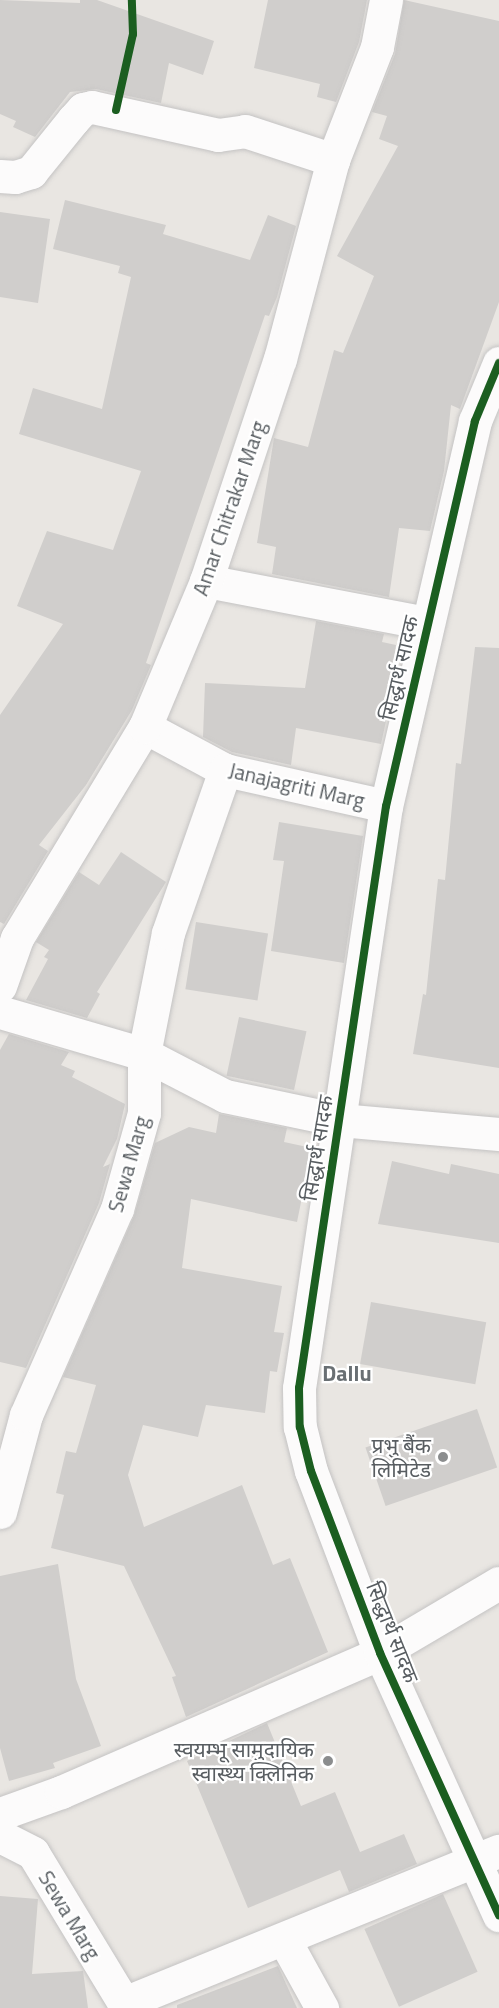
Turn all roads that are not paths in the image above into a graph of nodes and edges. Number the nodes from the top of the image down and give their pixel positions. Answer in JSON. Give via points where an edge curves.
{"nodes":[{"id":1,"x":386,"y":0,"type":"edge"},
{"id":2,"x":333,"y":160,"type":"junction"},
{"id":3,"x":0,"y":176,"type":"edge"},
{"id":4,"x":499,"y":363,"type":"edge"},
{"id":5,"x":206,"y":581,"type":"junction"},
{"id":6,"x":427,"y":623,"type":"junction"},
{"id":7,"x":145,"y":727,"type":"junction"},
{"id":8,"x":225,"y":770,"type":"junction"},
{"id":9,"x":386,"y":806,"type":"junction"},
{"id":10,"x":0,"y":986,"type":"edge"},
{"id":11,"x":0,"y":1012,"type":"edge"},
{"id":12,"x":144,"y":1054,"type":"junction"},
{"id":13,"x":339,"y":1120,"type":"junction"},
{"id":14,"x":499,"y":1134,"type":"edge"},
{"id":15,"x":0,"y":1512,"type":"edge"},
{"id":16,"x":499,"y":1582,"type":"edge"},
{"id":17,"x":380,"y":1653,"type":"junction"},
{"id":18,"x":0,"y":1814,"type":"edge"},
{"id":19,"x":0,"y":1836,"type":"edge"},
{"id":20,"x":487,"y":1855,"type":"edge"},
{"id":21,"x":499,"y":1915,"type":"edge"},
{"id":22,"x":285,"y":1941,"type":"junction"},
{"id":23,"x":126,"y":2005,"type":"edge"},
{"id":24,"x":322,"y":2008,"type":"edge"}],
"edges":[{"from":1,"to":2,"type":"street","name":"Amar Chitrakar Marg","via":[[376,47]]},
{"from":2,"to":3,"type":"street","via":[[245,131],[218,135],[92,107],[83,109],[31,172]]},
{"from":2,"to":5,"type":"street","name":"Amar Chitrakar Marg","via":[[280,359]]},
{"from":4,"to":6,"type":"street","name":"सिद्धार्थ सादक","via":[[475,421]]},
{"from":5,"to":6,"type":"street"},
{"from":5,"to":7,"type":"street","name":"Amar Chitrakar Marg"},
{"from":6,"to":9,"type":"street","name":"सिद्धार्थ सादक"},
{"from":7,"to":8,"type":"street","name":"Janajagriti Marg"},
{"from":7,"to":10,"type":"street","name":"Amar Chitrakar Marg","via":[[17,938]]},
{"from":8,"to":9,"type":"street","name":"Janajagriti Marg"},
{"from":8,"to":12,"type":"street","name":"Sewa Marg","via":[[168,933]]},
{"from":9,"to":13,"type":"street","name":"सिद्धार्थ सादक"},
{"from":11,"to":12,"type":"street"},
{"from":12,"to":13,"type":"street","via":[[225,1096]]},
{"from":12,"to":15,"type":"street","name":"Sewa Marg","via":[[144,1113],[117,1209],[26,1415]]},
{"from":13,"to":14,"type":"street"},
{"from":13,"to":17,"type":"street","name":"सिद्धार्थ सादक","via":[[299,1388],[300,1427],[311,1471]]},
{"from":16,"to":17,"type":"street"},
{"from":17,"to":18,"type":"street","via":[[82,1783]]},
{"from":17,"to":20,"type":"street","name":"सिद्धार्थ सादक"},
{"from":19,"to":23,"type":"street","name":"Sewa Marg","via":[[33,1853]]},
{"from":20,"to":21,"type":"street","name":"सिद्धार्थ सादक"},
{"from":20,"to":22,"type":"street"},
{"from":22,"to":23,"type":"street"},
{"from":22,"to":24,"type":"street"}]}
